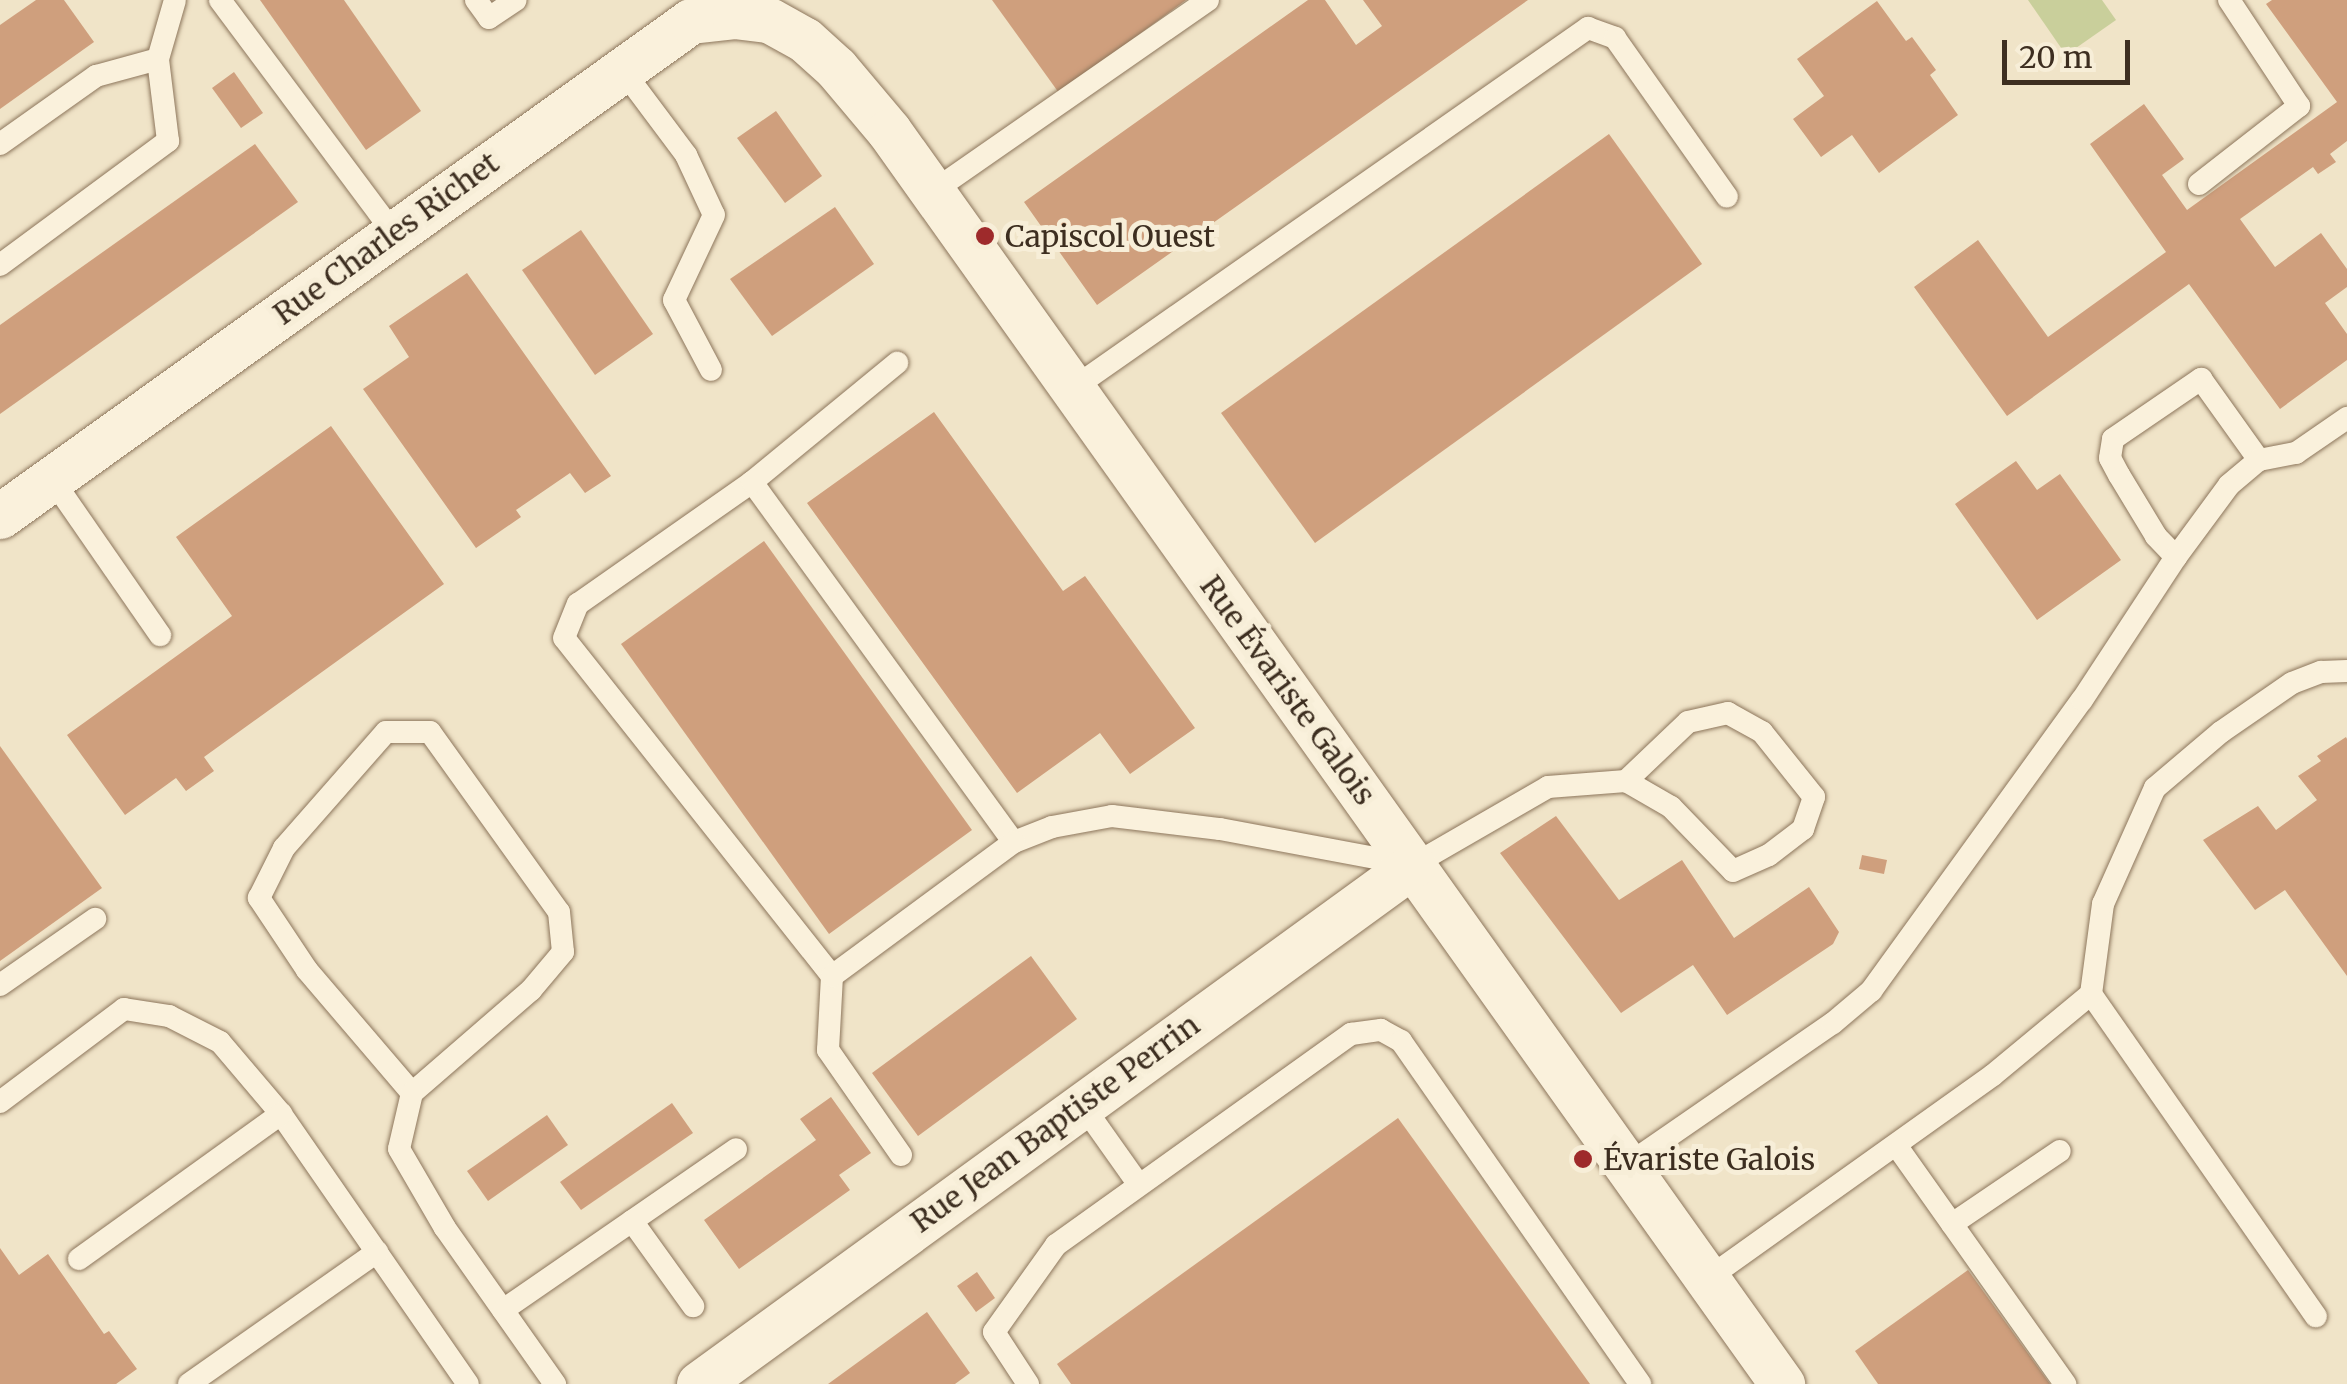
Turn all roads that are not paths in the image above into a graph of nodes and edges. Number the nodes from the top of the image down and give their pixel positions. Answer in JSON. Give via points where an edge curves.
{"nodes":[{"id":1,"x":175,"y":0,"type":"edge"},
{"id":2,"x":220,"y":0,"type":"edge"},
{"id":3,"x":476,"y":0,"type":"edge"},
{"id":4,"x":516,"y":0,"type":"edge"},
{"id":5,"x":1208,"y":0,"type":"edge"},
{"id":6,"x":2228,"y":0,"type":"edge"},
{"id":7,"x":774,"y":10,"type":"edge"},
{"id":8,"x":158,"y":59,"type":"junction"},
{"id":9,"x":621,"y":68,"type":"junction"},
{"id":10,"x":0,"y":144,"type":"edge"},
{"id":11,"x":2199,"y":184,"type":"dead end"},
{"id":12,"x":932,"y":192,"type":"junction"},
{"id":13,"x":1727,"y":197,"type":"dead end"},
{"id":14,"x":393,"y":232,"type":"junction"},
{"id":15,"x":0,"y":265,"type":"edge"},
{"id":16,"x":897,"y":363,"type":"dead end"},
{"id":17,"x":711,"y":370,"type":"dead end"},
{"id":18,"x":1072,"y":389,"type":"junction"},
{"id":19,"x":2347,"y":418,"type":"edge"},
{"id":20,"x":2259,"y":460,"type":"junction"},
{"id":21,"x":52,"y":479,"type":"junction"},
{"id":22,"x":752,"y":482,"type":"junction"},
{"id":23,"x":0,"y":516,"type":"edge"},
{"id":24,"x":2176,"y":556,"type":"junction"},
{"id":25,"x":160,"y":635,"type":"dead end"},
{"id":26,"x":2347,"y":671,"type":"edge"},
{"id":27,"x":1626,"y":780,"type":"junction"},
{"id":28,"x":1014,"y":842,"type":"junction"},
{"id":29,"x":1414,"y":865,"type":"junction"},
{"id":30,"x":95,"y":919,"type":"dead end"},
{"id":31,"x":832,"y":976,"type":"junction"},
{"id":32,"x":0,"y":986,"type":"edge"},
{"id":33,"x":2092,"y":994,"type":"junction"},
{"id":34,"x":412,"y":1093,"type":"junction"},
{"id":35,"x":0,"y":1102,"type":"edge"},
{"id":36,"x":1081,"y":1103,"type":"junction"},
{"id":37,"x":281,"y":1114,"type":"junction"},
{"id":38,"x":1896,"y":1145,"type":"junction"},
{"id":39,"x":736,"y":1149,"type":"dead end"},
{"id":40,"x":2060,"y":1151,"type":"dead end"},
{"id":41,"x":902,"y":1156,"type":"dead end"},
{"id":42,"x":1627,"y":1165,"type":"junction"},
{"id":43,"x":1139,"y":1185,"type":"junction"},
{"id":44,"x":632,"y":1221,"type":"junction"},
{"id":45,"x":1952,"y":1224,"type":"junction"},
{"id":46,"x":376,"y":1252,"type":"junction"},
{"id":47,"x":80,"y":1259,"type":"dead end"},
{"id":48,"x":1708,"y":1279,"type":"junction"},
{"id":49,"x":693,"y":1306,"type":"dead end"},
{"id":50,"x":503,"y":1310,"type":"junction"},
{"id":51,"x":2316,"y":1316,"type":"dead end"},
{"id":52,"x":190,"y":1384,"type":"edge"},
{"id":53,"x":468,"y":1384,"type":"edge"},
{"id":54,"x":556,"y":1384,"type":"edge"},
{"id":55,"x":699,"y":1384,"type":"edge"},
{"id":56,"x":1028,"y":1384,"type":"edge"},
{"id":57,"x":1640,"y":1384,"type":"edge"},
{"id":58,"x":1782,"y":1384,"type":"edge"},
{"id":59,"x":2065,"y":1384,"type":"edge"}],
"edges":[{"from":1,"to":8,"type":"lane"},
{"from":2,"to":14,"type":"lane"},
{"from":3,"to":4,"type":"lane","via":[[490,18]]},
{"from":5,"to":12,"type":"lane"},
{"from":6,"to":11,"type":"lane","via":[[2299,106]]},
{"from":7,"to":9,"type":"street","name":"Rue Charles Richet","via":[[691,21]]},
{"from":7,"to":12,"type":"street","name":"Rue Évariste Galois","via":[[836,68]]},
{"from":8,"to":10,"type":"lane","via":[[96,76]]},
{"from":8,"to":15,"type":"lane","via":[[168,141]]},
{"from":9,"to":14,"type":"street","name":"Rue Charles Richet"},
{"from":9,"to":17,"type":"lane","via":[[686,155],[714,214],[674,300]]},
{"from":12,"to":18,"type":"street","name":"Rue Évariste Galois"},
{"from":13,"to":18,"type":"lane","via":[[1615,38],[1588,28]]},
{"from":14,"to":21,"type":"street","name":"Rue Charles Richet"},
{"from":16,"to":22,"type":"lane"},
{"from":18,"to":29,"type":"street","name":"Rue Évariste Galois"},
{"from":19,"to":20,"type":"lane","via":[[2296,453]]},
{"from":20,"to":24,"type":"lane","via":[[2229,485]]},
{"from":20,"to":24,"type":"lane","via":[[2201,379],[2113,439],[2110,458],[2118,476]]},
{"from":21,"to":23,"type":"street","name":"Rue Charles Richet"},
{"from":21,"to":25,"type":"lane"},
{"from":22,"to":28,"type":"lane"},
{"from":22,"to":31,"type":"lane","via":[[578,604],[564,638]]},
{"from":24,"to":42,"type":"lane","via":[[2082,700],[1870,991]]},
{"from":26,"to":33,"type":"lane","via":[[2292,683],[2155,788],[2103,904]]},
{"from":27,"to":27,"type":"lane","via":[[1671,807],[1732,871],[1803,830],[1814,797],[1762,732],[1728,713],[1688,722]]},
{"from":27,"to":29,"type":"lane","via":[[1548,787]]},
{"from":28,"to":29,"type":"lane","via":[[1112,816]]},
{"from":28,"to":31,"type":"lane"},
{"from":29,"to":36,"type":"street","name":"Rue Jean Baptiste Perrin"},
{"from":29,"to":42,"type":"street","name":"Rue Évariste Galois"},
{"from":30,"to":32,"type":"lane"},
{"from":31,"to":41,"type":"lane","via":[[828,1050]]},
{"from":33,"to":38,"type":"lane"},
{"from":33,"to":51,"type":"lane"},
{"from":34,"to":34,"type":"lane","via":[[531,990],[564,952],[559,912],[430,732],[386,732],[284,848],[259,898],[306,970]]},
{"from":34,"to":50,"type":"lane","via":[[399,1149]]},
{"from":35,"to":37,"type":"lane","via":[[124,1009],[170,1016],[220,1042]]},
{"from":36,"to":43,"type":"lane"},
{"from":36,"to":55,"type":"street","name":"Rue Jean Baptiste Perrin"},
{"from":37,"to":46,"type":"lane"},
{"from":37,"to":47,"type":"lane"},
{"from":38,"to":45,"type":"lane"},
{"from":38,"to":48,"type":"lane"},
{"from":39,"to":44,"type":"lane"},
{"from":40,"to":45,"type":"lane"},
{"from":42,"to":48,"type":"street","name":"Rue Évariste Galois"},
{"from":43,"to":56,"type":"lane","via":[[1056,1244],[994,1332]]},
{"from":43,"to":57,"type":"lane","via":[[1351,1034],[1381,1030],[1401,1041]]},
{"from":44,"to":49,"type":"lane"},
{"from":44,"to":50,"type":"lane"},
{"from":45,"to":59,"type":"lane"},
{"from":46,"to":52,"type":"lane"},
{"from":46,"to":53,"type":"lane"},
{"from":48,"to":58,"type":"street","name":"Rue Évariste Galois"},
{"from":50,"to":54,"type":"lane"}]}
